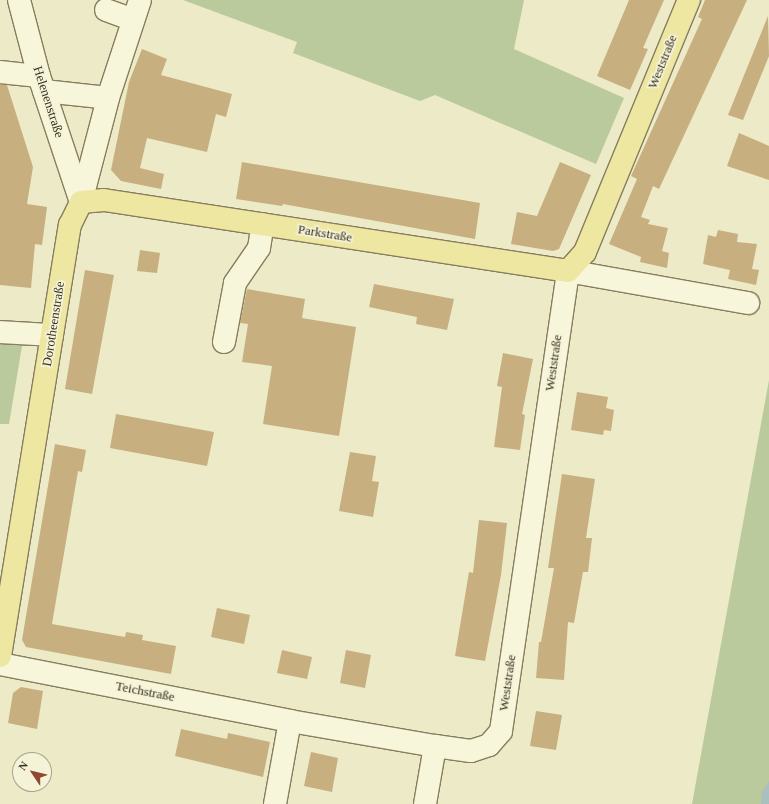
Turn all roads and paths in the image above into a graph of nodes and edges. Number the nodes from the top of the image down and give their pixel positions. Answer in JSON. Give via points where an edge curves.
{"nodes":[{"id":1,"x":19,"y":0,"type":"edge"},
{"id":2,"x":689,"y":0,"type":"edge"},
{"id":3,"x":106,"y":10,"type":"dead end"},
{"id":4,"x":136,"y":10,"type":"edge"},
{"id":5,"x":0,"y":72,"type":"edge"},
{"id":6,"x":41,"y":84,"type":"junction"},
{"id":7,"x":108,"y":98,"type":"junction"},
{"id":8,"x":81,"y":202,"type":"junction"},
{"id":9,"x":263,"y":224,"type":"junction"},
{"id":10,"x":568,"y":271,"type":"junction"},
{"id":11,"x":748,"y":303,"type":"dead end"},
{"id":12,"x":0,"y":332,"type":"edge"},
{"id":13,"x":52,"y":335,"type":"junction"},
{"id":14,"x":224,"y":342,"type":"dead end"},
{"id":15,"x":3,"y":615,"type":"edge"},
{"id":16,"x":0,"y":656,"type":"edge"},
{"id":17,"x":0,"y":664,"type":"edge"},
{"id":18,"x":290,"y":721,"type":"junction"},
{"id":19,"x":489,"y":745,"type":"joint"},
{"id":20,"x":435,"y":746,"type":"junction"},
{"id":21,"x":275,"y":804,"type":"edge"},
{"id":22,"x":425,"y":804,"type":"edge"}],
"edges":[{"from":1,"to":6,"type":"street","name":"Helenenstraße"},
{"from":2,"to":10,"type":"main road","name":"Weststraße","via":[[584,252]]},
{"from":3,"to":4,"type":"street"},
{"from":4,"to":7,"type":"street","name":"Dorotheenstraße"},
{"from":5,"to":6,"type":"street"},
{"from":6,"to":7,"type":"street"},
{"from":6,"to":8,"type":"street","name":"Helenenstraße"},
{"from":7,"to":8,"type":"street","name":"Dorotheenstraße"},
{"from":8,"to":9,"type":"main road","name":"Parkstraße","via":[[104,200]]},
{"from":8,"to":13,"type":"main road","name":"Dorotheenstraße","via":[[70,225]]},
{"from":9,"to":10,"type":"main road","name":"Parkstraße"},
{"from":9,"to":14,"type":"street","via":[[259,248],[235,283]]},
{"from":10,"to":11,"type":"street"},
{"from":10,"to":19,"type":"street","name":"Weststraße","via":[[501,731]]},
{"from":12,"to":13,"type":"street"},
{"from":13,"to":15,"type":"main road","name":"Dorotheenstraße"},
{"from":15,"to":16,"type":"main road","name":"Dorotheenstraße"},
{"from":17,"to":18,"type":"street","name":"Teichstraße"},
{"from":18,"to":20,"type":"street","name":"Teichstraße"},
{"from":18,"to":21,"type":"street"},
{"from":19,"to":20,"type":"street","name":"Teichstraße","via":[[471,751]]},
{"from":20,"to":22,"type":"street"}]}
